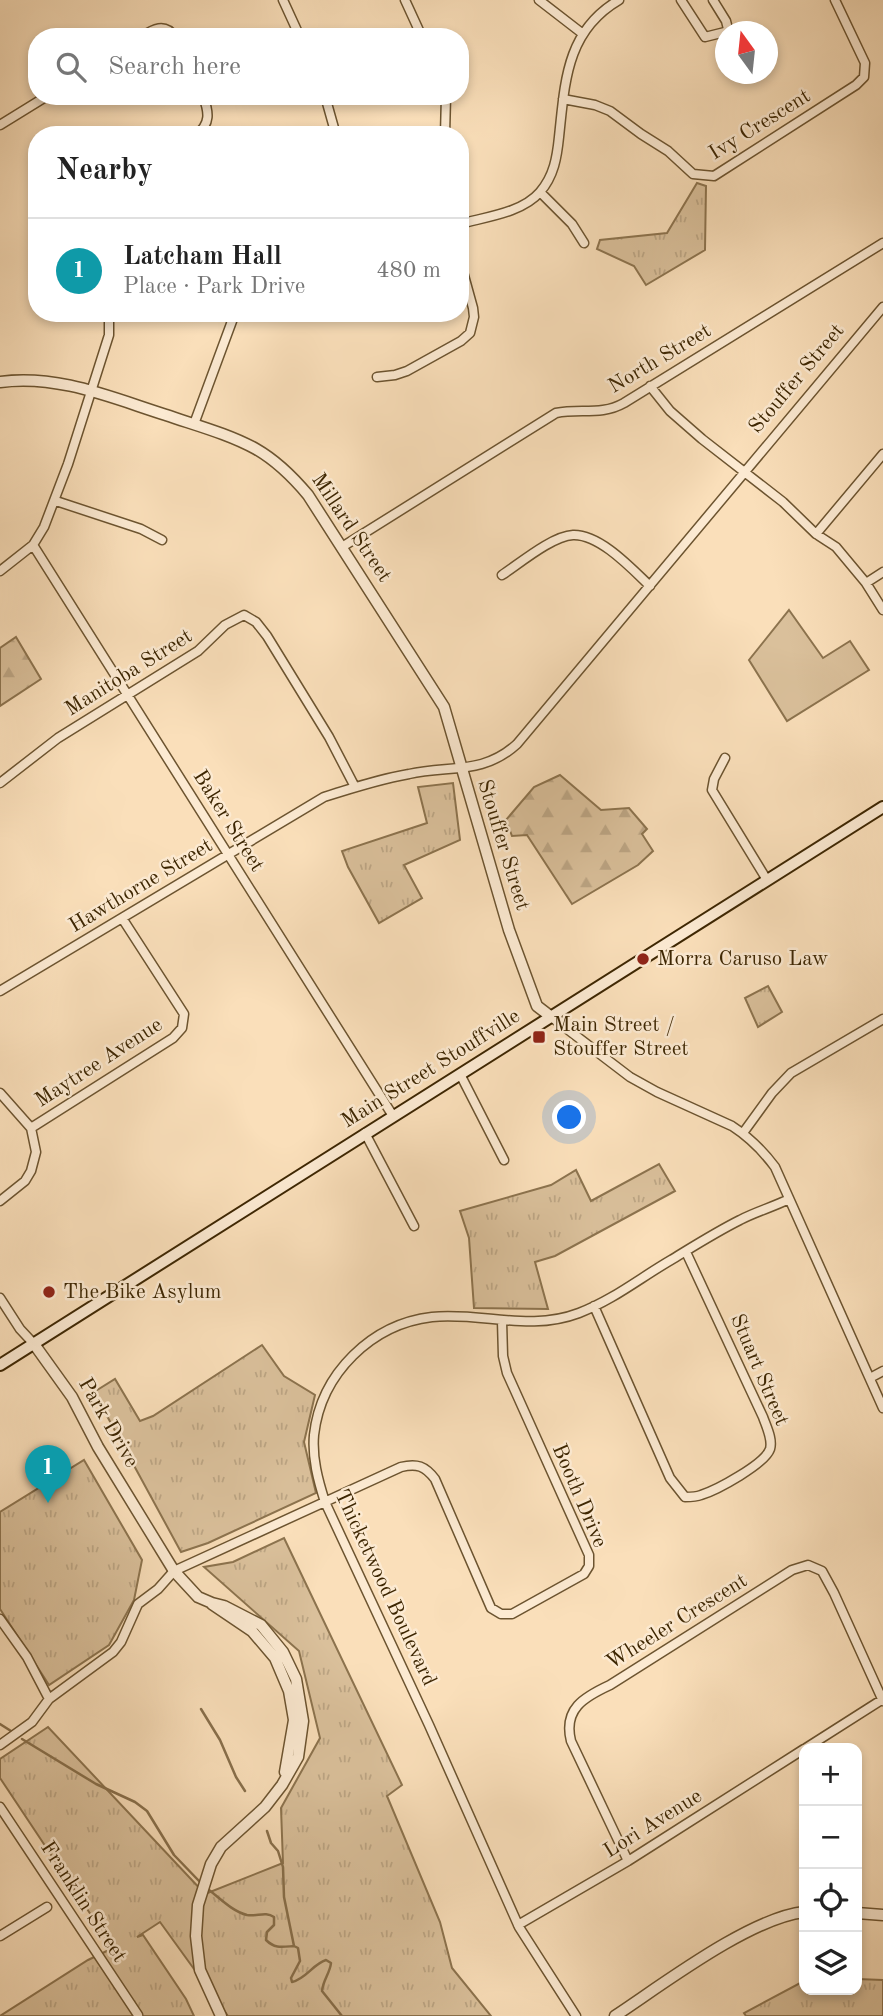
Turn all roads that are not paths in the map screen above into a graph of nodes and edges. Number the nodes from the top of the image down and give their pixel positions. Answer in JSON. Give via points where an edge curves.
{"nodes":[{"id":1,"x":283,"y":0,"type":"edge"},
{"id":2,"x":405,"y":0,"type":"edge"},
{"id":3,"x":539,"y":0,"type":"edge"},
{"id":4,"x":619,"y":0,"type":"edge"},
{"id":5,"x":681,"y":0,"type":"edge"},
{"id":6,"x":713,"y":0,"type":"edge"},
{"id":7,"x":835,"y":0,"type":"edge"},
{"id":8,"x":296,"y":28,"type":"edge"},
{"id":9,"x":418,"y":28,"type":"edge"},
{"id":10,"x":583,"y":34,"type":"junction"},
{"id":11,"x":563,"y":99,"type":"junction"},
{"id":12,"x":32,"y":105,"type":"edge"},
{"id":13,"x":206,"y":105,"type":"edge"},
{"id":14,"x":328,"y":105,"type":"edge"},
{"id":15,"x":446,"y":105,"type":"edge"},
{"id":16,"x":0,"y":125,"type":"edge"},
{"id":17,"x":204,"y":126,"type":"edge"},
{"id":18,"x":333,"y":126,"type":"edge"},
{"id":19,"x":445,"y":126,"type":"edge"},
{"id":20,"x":540,"y":192,"type":"junction"},
{"id":21,"x":469,"y":222,"type":"edge"},
{"id":22,"x":584,"y":243,"type":"dead end"},
{"id":23,"x":883,"y":243,"type":"edge"},
{"id":24,"x":469,"y":294,"type":"edge"},
{"id":25,"x":883,"y":307,"type":"edge"},
{"id":26,"x":109,"y":322,"type":"edge"},
{"id":27,"x":232,"y":322,"type":"edge"},
{"id":28,"x":377,"y":377,"type":"dead end"},
{"id":29,"x":0,"y":382,"type":"edge"},
{"id":30,"x":650,"y":386,"type":"junction"},
{"id":31,"x":92,"y":391,"type":"junction"},
{"id":32,"x":194,"y":425,"type":"junction"},
{"id":33,"x":883,"y":454,"type":"edge"},
{"id":34,"x":744,"y":473,"type":"junction"},
{"id":35,"x":55,"y":501,"type":"junction"},
{"id":36,"x":816,"y":534,"type":"junction"},
{"id":37,"x":162,"y":540,"type":"dead end"},
{"id":38,"x":33,"y":545,"type":"junction"},
{"id":39,"x":342,"y":547,"type":"junction"},
{"id":40,"x":0,"y":571,"type":"edge"},
{"id":41,"x":883,"y":572,"type":"edge"},
{"id":42,"x":502,"y":575,"type":"dead end"},
{"id":43,"x":866,"y":583,"type":"junction"},
{"id":44,"x":650,"y":586,"type":"junction"},
{"id":45,"x":883,"y":610,"type":"edge"},
{"id":46,"x":128,"y":695,"type":"junction"},
{"id":47,"x":724,"y":758,"type":"dead end"},
{"id":48,"x":460,"y":768,"type":"junction"},
{"id":49,"x":0,"y":783,"type":"edge"},
{"id":50,"x":355,"y":787,"type":"junction"},
{"id":51,"x":883,"y":807,"type":"edge"},
{"id":52,"x":228,"y":854,"type":"junction"},
{"id":53,"x":767,"y":880,"type":"junction"},
{"id":54,"x":122,"y":918,"type":"junction"},
{"id":55,"x":0,"y":992,"type":"edge"},
{"id":56,"x":550,"y":1016,"type":"junction"},
{"id":57,"x":883,"y":1019,"type":"edge"},
{"id":58,"x":460,"y":1074,"type":"junction"},
{"id":59,"x":0,"y":1093,"type":"edge"},
{"id":60,"x":393,"y":1116,"type":"junction"},
{"id":61,"x":31,"y":1128,"type":"junction"},
{"id":62,"x":365,"y":1133,"type":"junction"},
{"id":63,"x":743,"y":1133,"type":"junction"},
{"id":64,"x":504,"y":1160,"type":"dead end"},
{"id":65,"x":789,"y":1199,"type":"junction"},
{"id":66,"x":0,"y":1201,"type":"edge"},
{"id":67,"x":414,"y":1226,"type":"dead end"},
{"id":68,"x":685,"y":1252,"type":"junction"},
{"id":69,"x":0,"y":1298,"type":"edge"},
{"id":70,"x":594,"y":1306,"type":"junction"},
{"id":71,"x":502,"y":1321,"type":"junction"},
{"id":72,"x":34,"y":1344,"type":"junction"},
{"id":73,"x":0,"y":1365,"type":"edge"},
{"id":74,"x":883,"y":1371,"type":"edge"},
{"id":75,"x":870,"y":1378,"type":"junction"},
{"id":76,"x":883,"y":1408,"type":"edge"},
{"id":77,"x":324,"y":1502,"type":"junction"},
{"id":78,"x":174,"y":1571,"type":"junction"},
{"id":79,"x":0,"y":1619,"type":"edge"},
{"id":80,"x":49,"y":1699,"type":"junction"},
{"id":81,"x":883,"y":1700,"type":"edge"},
{"id":82,"x":815,"y":1743,"type":"edge"},
{"id":83,"x":0,"y":1745,"type":"edge"},
{"id":84,"x":799,"y":1753,"type":"edge"},
{"id":85,"x":0,"y":1807,"type":"edge"},
{"id":86,"x":628,"y":1861,"type":"junction"},
{"id":87,"x":47,"y":1907,"type":"dead end"},
{"id":88,"x":799,"y":1913,"type":"edge"},
{"id":89,"x":862,"y":1913,"type":"edge"},
{"id":90,"x":883,"y":1914,"type":"edge"},
{"id":91,"x":518,"y":1926,"type":"junction"},
{"id":92,"x":0,"y":1936,"type":"edge"},
{"id":93,"x":138,"y":2015,"type":"edge"},
{"id":94,"x":220,"y":2016,"type":"edge"},
{"id":95,"x":576,"y":2016,"type":"edge"},
{"id":96,"x":615,"y":2016,"type":"edge"}],
"edges":[{"from":1,"to":8,"type":"street"},
{"from":2,"to":9,"type":"street"},
{"from":3,"to":10,"type":"street"},
{"from":4,"to":10,"type":"street"},
{"from":5,"to":6,"type":"street","via":[[705,37],[728,29]]},
{"from":7,"to":11,"type":"street","name":"Ivy Crescent","via":[[864,63],[864,77],[714,176],[693,174],[610,111]]},
{"from":10,"to":11,"type":"street","via":[[575,46]]},
{"from":11,"to":20,"type":"street","via":[[555,168]]},
{"from":12,"to":16,"type":"street"},
{"from":13,"to":17,"type":"street"},
{"from":14,"to":18,"type":"street"},
{"from":15,"to":19,"type":"street"},
{"from":20,"to":21,"type":"street","via":[[505,212]]},
{"from":20,"to":22,"type":"street"},
{"from":23,"to":30,"type":"street","name":"North Street"},
{"from":24,"to":28,"type":"street","via":[[474,317],[470,333],[407,371]]},
{"from":25,"to":34,"type":"street","name":"Stouffer Street"},
{"from":26,"to":31,"type":"street"},
{"from":27,"to":32,"type":"street"},
{"from":29,"to":31,"type":"street","name":"Millard Street","via":[[45,381]]},
{"from":30,"to":34,"type":"street","via":[[670,411]]},
{"from":30,"to":39,"type":"street","name":"North Street","via":[[614,408],[556,413]]},
{"from":31,"to":32,"type":"street","name":"Millard Street"},
{"from":31,"to":35,"type":"street"},
{"from":32,"to":39,"type":"street","name":"Millard Street","via":[[254,447],[281,465],[308,495]]},
{"from":33,"to":36,"type":"street"},
{"from":34,"to":36,"type":"street"},
{"from":34,"to":44,"type":"street","name":"Stouffer Street"},
{"from":35,"to":37,"type":"street"},
{"from":35,"to":38,"type":"street"},
{"from":36,"to":43,"type":"street","via":[[845,556]]},
{"from":38,"to":40,"type":"street"},
{"from":38,"to":46,"type":"street","name":"Baker Street"},
{"from":39,"to":48,"type":"street","name":"Millard Street","via":[[444,707]]},
{"from":41,"to":43,"type":"street"},
{"from":42,"to":44,"type":"street","via":[[556,540],[572,535],[604,546]]},
{"from":43,"to":45,"type":"street"},
{"from":44,"to":48,"type":"street","name":"Stouffer Street","via":[[517,744],[485,765]]},
{"from":46,"to":49,"type":"street","name":"Manitoba Street","via":[[58,738]]},
{"from":46,"to":50,"type":"street","name":"Manitoba Street","via":[[198,651],[225,625],[244,615],[267,636]]},
{"from":46,"to":52,"type":"street","name":"Baker Street"},
{"from":47,"to":53,"type":"street","via":[[712,790]]},
{"from":48,"to":50,"type":"street","name":"Hawthorne Street","via":[[411,773]]},
{"from":48,"to":56,"type":"street","name":"Stouffer Street","via":[[509,930],[537,1006]]},
{"from":50,"to":52,"type":"street","name":"Hawthorne Street","via":[[308,805]]},
{"from":51,"to":53,"type":"main road","name":"Main Street Stouffville"},
{"from":52,"to":54,"type":"street","name":"Hawthorne Street"},
{"from":52,"to":60,"type":"street","name":"Baker Street"},
{"from":53,"to":56,"type":"main road","name":"Main Street Stouffville"},
{"from":54,"to":55,"type":"street","name":"Hawthorne Street"},
{"from":54,"to":61,"type":"street","name":"Maytree Avenue","via":[[184,1014],[182,1028]]},
{"from":56,"to":58,"type":"main road","name":"Main Street Stouffville"},
{"from":56,"to":63,"type":"street","name":"Stouffer Street","via":[[630,1077]]},
{"from":57,"to":63,"type":"street","via":[[791,1073]]},
{"from":58,"to":60,"type":"main road","name":"Main Street Stouffville"},
{"from":58,"to":64,"type":"street"},
{"from":59,"to":61,"type":"street"},
{"from":60,"to":62,"type":"main road","name":"Main Street Stouffville"},
{"from":61,"to":66,"type":"street","via":[[36,1152],[31,1171]]},
{"from":62,"to":67,"type":"street"},
{"from":62,"to":72,"type":"main road","name":"Main Street Stouffville"},
{"from":63,"to":65,"type":"street","name":"Stouffer Street","via":[[775,1167]]},
{"from":65,"to":68,"type":"street","name":"Thicketwood Boulevard","via":[[742,1219]]},
{"from":65,"to":75,"type":"street","name":"Stouffer Street"},
{"from":68,"to":70,"type":"street","name":"Thicketwood Boulevard"},
{"from":68,"to":70,"type":"street","name":"Stuart Street","via":[[763,1417],[771,1442],[769,1452],[756,1466],[713,1490],[685,1497],[670,1478]]},
{"from":69,"to":72,"type":"street","name":"Park Drive"},
{"from":70,"to":71,"type":"street","name":"Thicketwood Boulevard","via":[[564,1318]]},
{"from":71,"to":77,"type":"street","name":"Thicketwood Boulevard","via":[[418,1319],[375,1337],[351,1356],[319,1408],[314,1436]]},
{"from":71,"to":77,"type":"street","name":"Booth Drive","via":[[507,1373],[589,1555],[584,1574],[512,1614],[491,1608],[435,1479],[417,1464]]},
{"from":72,"to":73,"type":"main road","name":"Main Street Stouffville"},
{"from":72,"to":78,"type":"street","name":"Park Drive","via":[[72,1397]]},
{"from":74,"to":75,"type":"street"},
{"from":75,"to":76,"type":"street","name":"Stouffer Street"},
{"from":77,"to":78,"type":"street"},
{"from":77,"to":91,"type":"street","name":"Thicketwood Boulevard"},
{"from":78,"to":80,"type":"street","via":[[138,1604],[113,1652]]},
{"from":78,"to":94,"type":"street","name":"Park Drive","via":[[198,1597],[261,1625],[283,1652],[296,1679],[303,1721],[298,1756],[282,1785],[221,1847],[198,1905],[200,1970]]},
{"from":79,"to":80,"type":"street"},
{"from":80,"to":83,"type":"street","via":[[28,1725]]},
{"from":81,"to":82,"type":"street","name":"Lori Avenue"},
{"from":81,"to":86,"type":"street","name":"Wheeler Crescent","via":[[822,1571],[808,1564],[596,1691],[577,1705],[568,1728]]},
{"from":84,"to":86,"type":"street","name":"Lori Avenue"},
{"from":85,"to":93,"type":"street","name":"Franklin Street"},
{"from":86,"to":91,"type":"street","name":"Lori Avenue"},
{"from":87,"to":92,"type":"street"},
{"from":88,"to":96,"type":"street","via":[[751,1931]]},
{"from":89,"to":90,"type":"street"},
{"from":91,"to":95,"type":"street","name":"Thicketwood Boulevard"}]}
